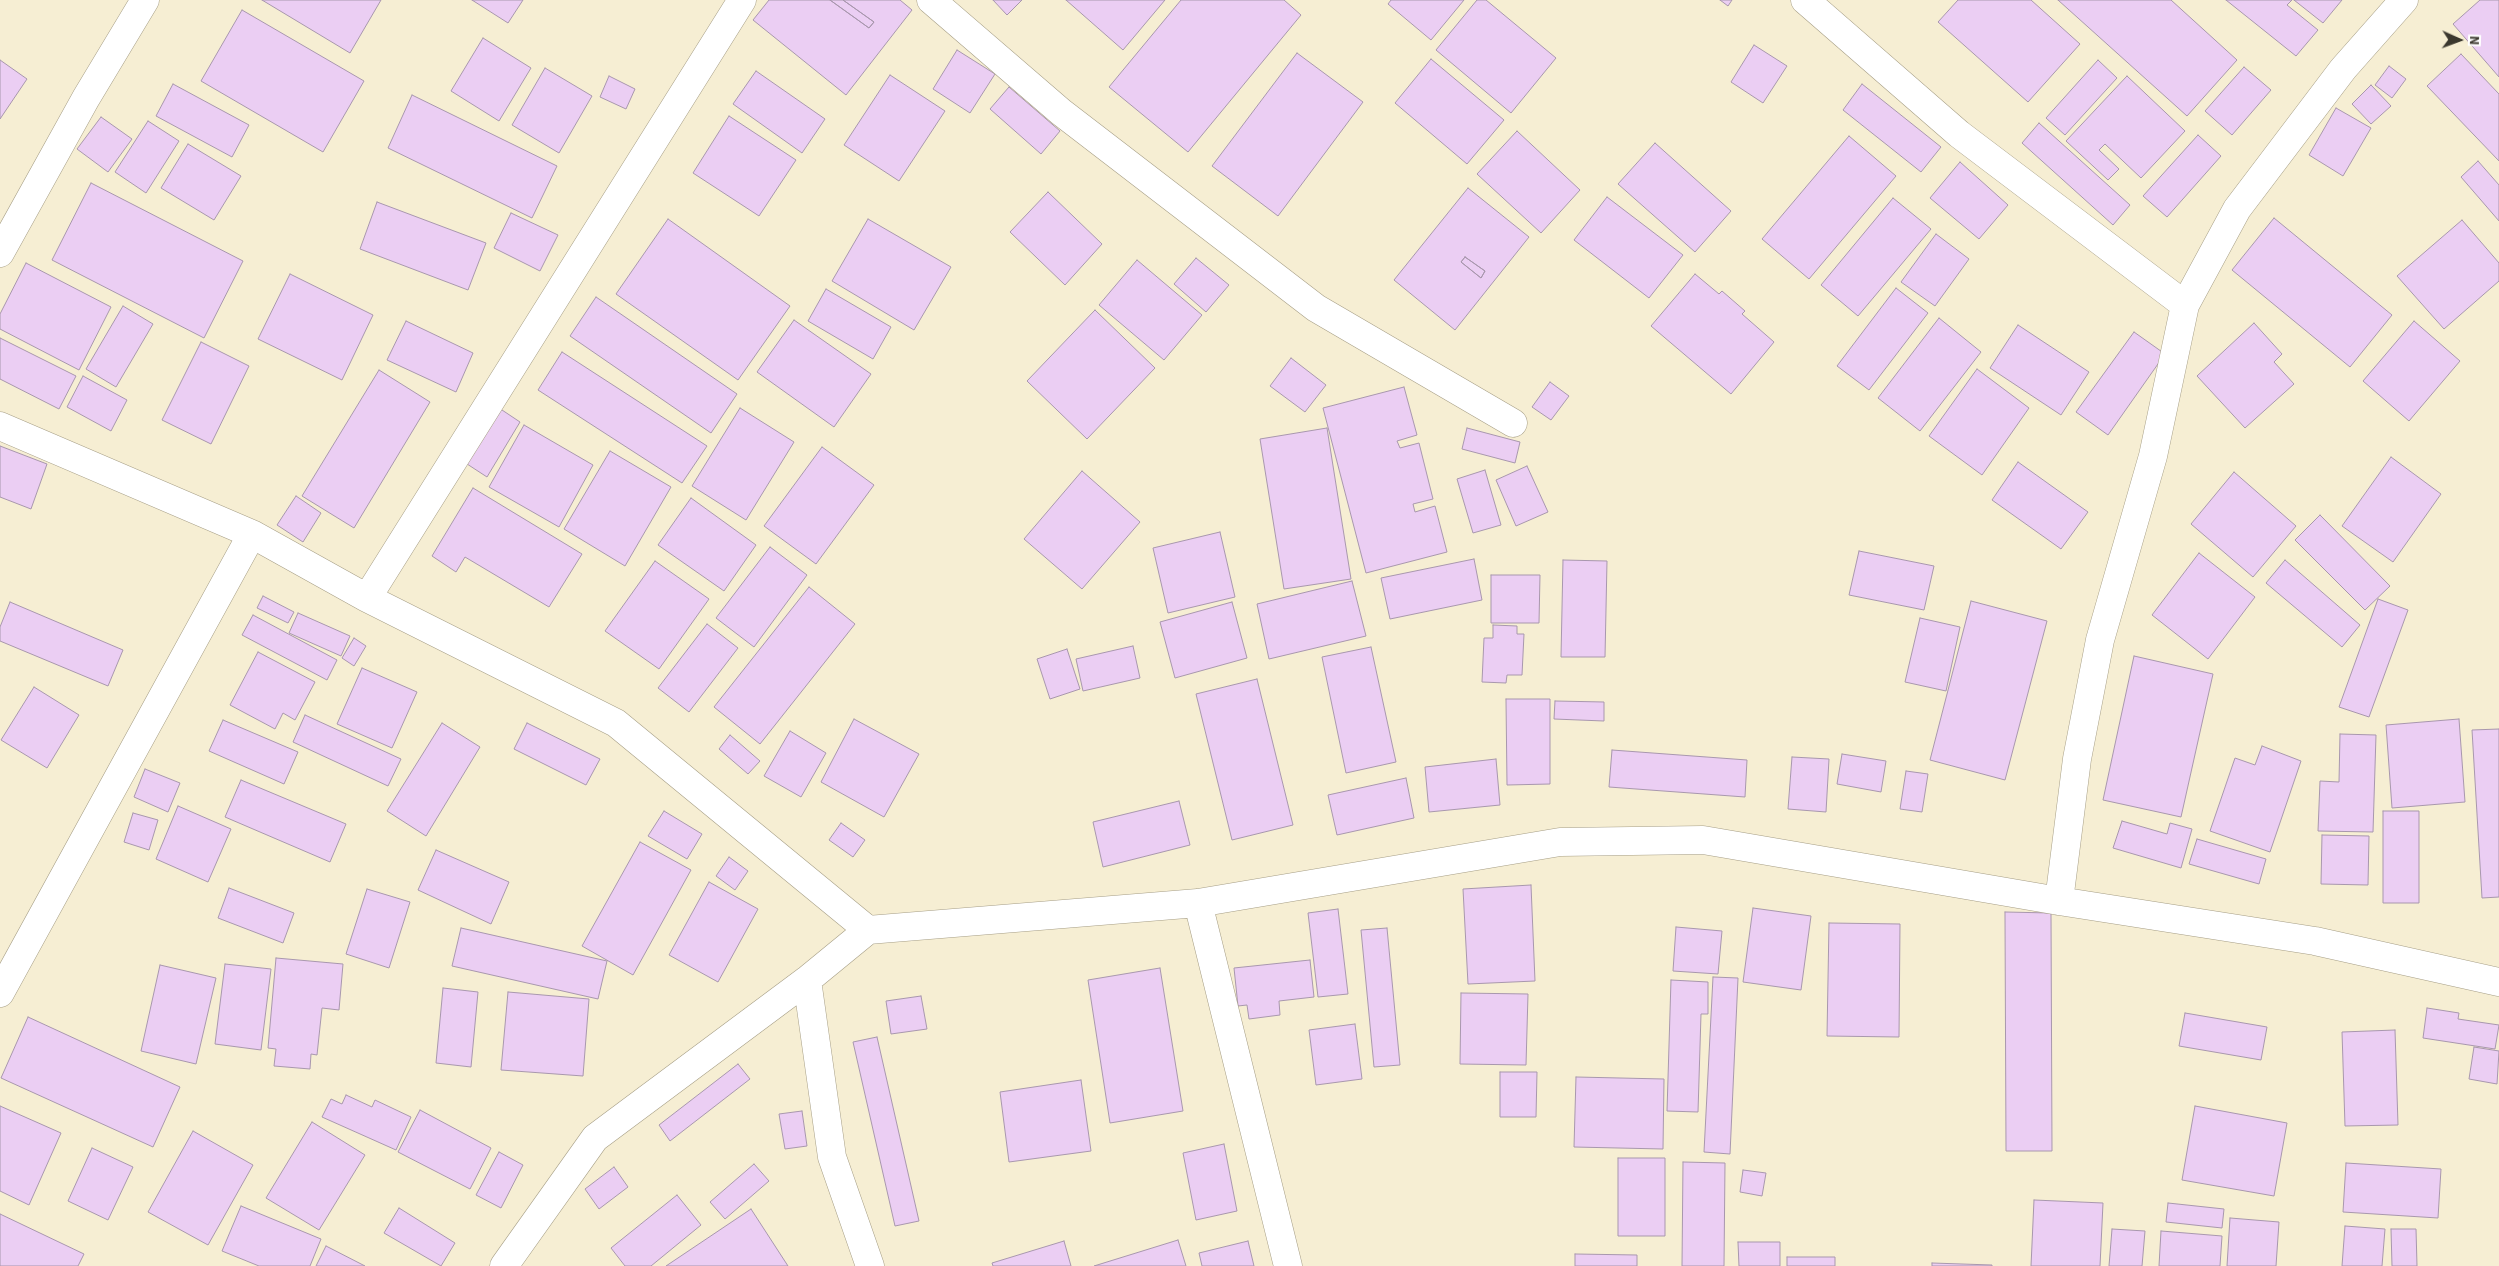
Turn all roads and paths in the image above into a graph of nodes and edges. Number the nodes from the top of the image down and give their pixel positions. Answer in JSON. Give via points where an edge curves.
{"nodes":[{"id":1,"x":144,"y":0,"type":"edge"},
{"id":2,"x":742,"y":0,"type":"edge"},
{"id":3,"x":931,"y":0,"type":"edge"},
{"id":4,"x":1805,"y":0,"type":"edge"},
{"id":5,"x":2404,"y":0,"type":"edge"},
{"id":6,"x":0,"y":253,"type":"edge"},
{"id":7,"x":2185,"y":305,"type":"junction"},
{"id":8,"x":1513,"y":423,"type":"dead end"},
{"id":9,"x":0,"y":426,"type":"edge"},
{"id":10,"x":252,"y":534,"type":"junction"},
{"id":11,"x":367,"y":598,"type":"junction"},
{"id":12,"x":2059,"y":901,"type":"junction"},
{"id":13,"x":1198,"y":902,"type":"junction"},
{"id":14,"x":868,"y":930,"type":"junction"},
{"id":15,"x":807,"y":980,"type":"junction"},
{"id":16,"x":2499,"y":982,"type":"edge"},
{"id":17,"x":0,"y":993,"type":"edge"},
{"id":18,"x":504,"y":1266,"type":"edge"},
{"id":19,"x":870,"y":1266,"type":"edge"},
{"id":20,"x":1288,"y":1266,"type":"edge"}],
"edges":[{"from":1,"to":6,"type":"street"},
{"from":2,"to":11,"type":"street"},
{"from":3,"to":8,"type":"street","via":[[1061,112],[1316,308]]},
{"from":4,"to":7,"type":"street","via":[[1959,134]]},
{"from":5,"to":7,"type":"street","via":[[2343,69],[2237,209]]},
{"from":7,"to":12,"type":"street","via":[[2153,456],[2100,640],[2077,760]]},
{"from":9,"to":10,"type":"street"},
{"from":10,"to":11,"type":"street"},
{"from":10,"to":17,"type":"street"},
{"from":11,"to":14,"type":"street","via":[[616,724]]},
{"from":12,"to":13,"type":"street","via":[[1703,840],[1560,842]]},
{"from":12,"to":16,"type":"street","via":[[2315,941]]},
{"from":13,"to":14,"type":"street"},
{"from":13,"to":20,"type":"street"},
{"from":14,"to":15,"type":"street"},
{"from":15,"to":18,"type":"street","via":[[595,1138]]},
{"from":15,"to":19,"type":"street","via":[[832,1157]]}]}
